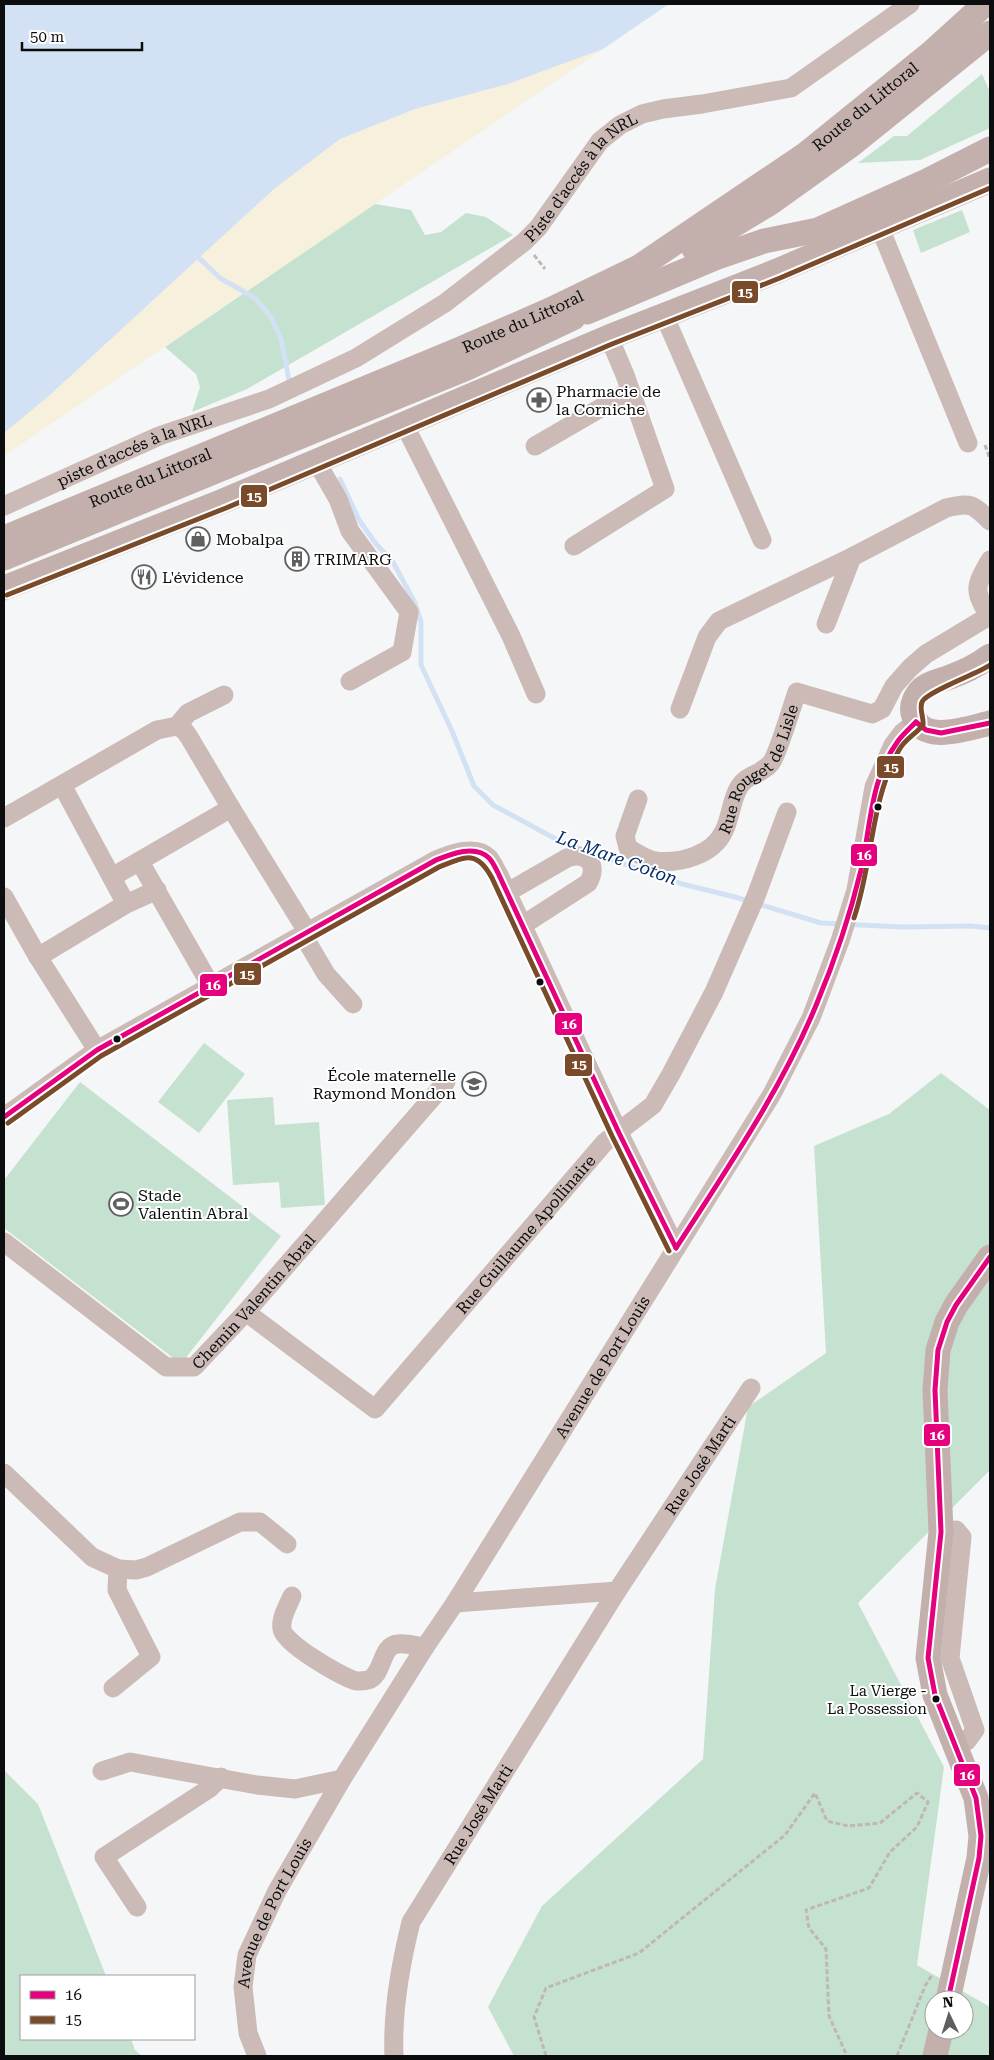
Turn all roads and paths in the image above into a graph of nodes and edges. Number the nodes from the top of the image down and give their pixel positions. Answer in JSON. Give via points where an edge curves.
{"nodes":[{"id":1,"x":910,"y":4,"type":"edge"},
{"id":2,"x":985,"y":4,"type":"edge"},
{"id":3,"x":990,"y":33,"type":"edge"},
{"id":4,"x":990,"y":149,"type":"edge"},
{"id":5,"x":990,"y":180,"type":"edge"},
{"id":6,"x":880,"y":228,"type":"junction"},
{"id":7,"x":587,"y":312,"type":"junction"},
{"id":8,"x":664,"y":315,"type":"junction"},
{"id":9,"x":609,"y":337,"type":"junction"},
{"id":10,"x":630,"y":391,"type":"junction"},
{"id":11,"x":269,"y":398,"type":"joint"},
{"id":12,"x":404,"y":424,"type":"junction"},
{"id":13,"x":968,"y":444,"type":"dead end"},
{"id":14,"x":535,"y":446,"type":"dead end"},
{"id":15,"x":316,"y":461,"type":"junction"},
{"id":16,"x":4,"y":506,"type":"edge"},
{"id":17,"x":990,"y":521,"type":"edge"},
{"id":18,"x":4,"y":538,"type":"edge"},
{"id":19,"x":762,"y":540,"type":"dead end"},
{"id":20,"x":574,"y":546,"type":"dead end"},
{"id":21,"x":852,"y":556,"type":"junction"},
{"id":22,"x":4,"y":558,"type":"edge"},
{"id":23,"x":990,"y":560,"type":"edge"},
{"id":24,"x":4,"y":588,"type":"edge"},
{"id":25,"x":990,"y":616,"type":"edge"},
{"id":26,"x":826,"y":624,"type":"dead end"},
{"id":27,"x":990,"y":656,"type":"edge"},
{"id":28,"x":350,"y":681,"type":"dead end"},
{"id":29,"x":536,"y":694,"type":"dead end"},
{"id":30,"x":224,"y":695,"type":"dead end"},
{"id":31,"x":680,"y":709,"type":"dead end"},
{"id":32,"x":916,"y":722,"type":"junction"},
{"id":33,"x":990,"y":723,"type":"edge"},
{"id":34,"x":177,"y":726,"type":"junction"},
{"id":35,"x":62,"y":785,"type":"junction"},
{"id":36,"x":638,"y":799,"type":"dead end"},
{"id":37,"x":231,"y":808,"type":"junction"},
{"id":38,"x":787,"y":812,"type":"dead end"},
{"id":39,"x":4,"y":818,"type":"edge"},
{"id":40,"x":140,"y":862,"type":"junction"},
{"id":41,"x":112,"y":877,"type":"junction"},
{"id":42,"x":157,"y":890,"type":"junction"},
{"id":43,"x":508,"y":892,"type":"junction"},
{"id":44,"x":4,"y":897,"type":"edge"},
{"id":45,"x":126,"y":904,"type":"junction"},
{"id":46,"x":523,"y":925,"type":"junction"},
{"id":47,"x":306,"y":934,"type":"junction"},
{"id":48,"x":38,"y":957,"type":"junction"},
{"id":49,"x":211,"y":986,"type":"junction"},
{"id":50,"x":353,"y":1004,"type":"dead end"},
{"id":51,"x":98,"y":1050,"type":"junction"},
{"id":52,"x":446,"y":1082,"type":"dead end"},
{"id":53,"x":4,"y":1117,"type":"edge"},
{"id":54,"x":618,"y":1133,"type":"junction"},
{"id":55,"x":4,"y":1242,"type":"edge"},
{"id":56,"x":676,"y":1248,"type":"junction"},
{"id":57,"x":990,"y":1257,"type":"edge"},
{"id":58,"x":246,"y":1312,"type":"junction"},
{"id":59,"x":750,"y":1388,"type":"dead end"},
{"id":60,"x":4,"y":1473,"type":"edge"},
{"id":61,"x":287,"y":1544,"type":"dead end"},
{"id":62,"x":118,"y":1569,"type":"junction"},
{"id":63,"x":617,"y":1591,"type":"junction"},
{"id":64,"x":292,"y":1596,"type":"dead end"},
{"id":65,"x":455,"y":1603,"type":"junction"},
{"id":66,"x":425,"y":1647,"type":"junction"},
{"id":67,"x":113,"y":1688,"type":"dead end"},
{"id":68,"x":102,"y":1771,"type":"dead end"},
{"id":69,"x":221,"y":1777,"type":"junction"},
{"id":70,"x":342,"y":1779,"type":"junction"},
{"id":71,"x":137,"y":1907,"type":"dead end"},
{"id":72,"x":935,"y":1970,"type":"dead end"},
{"id":73,"x":950,"y":1990,"type":"edge"},
{"id":74,"x":939,"y":2040,"type":"edge"},
{"id":75,"x":257,"y":2056,"type":"edge"},
{"id":76,"x":394,"y":2056,"type":"edge"},
{"id":77,"x":546,"y":2056,"type":"edge"},
{"id":78,"x":847,"y":2056,"type":"edge"},
{"id":79,"x":896,"y":2056,"type":"edge"},
{"id":80,"x":935,"y":2056,"type":"edge"}],
"edges":[{"from":1,"to":11,"type":"street","name":"Piste d'accés à la NRL","via":[[791,88],[662,108],[620,125],[600,141],[538,228],[524,242],[445,303],[356,358]]},
{"from":2,"to":18,"type":"main road","name":"Route du Littoral","via":[[931,53],[806,154],[639,267],[475,343]]},
{"from":3,"to":7,"type":"main road","name":"Route du Littoral","via":[[851,145],[770,203]]},
{"from":4,"to":7,"type":"main road","via":[[928,181],[818,230],[764,241],[715,258]]},
{"from":5,"to":6,"type":"main road"},
{"from":6,"to":8,"type":"main road"},
{"from":6,"to":13,"type":"street"},
{"from":7,"to":22,"type":"main road","name":"Route du Littoral","via":[[468,368]]},
{"from":8,"to":9,"type":"main road"},
{"from":8,"to":19,"type":"street"},
{"from":9,"to":10,"type":"street"},
{"from":9,"to":12,"type":"main road"},
{"from":10,"to":14,"type":"street"},
{"from":10,"to":20,"type":"street","via":[[665,489]]},
{"from":11,"to":16,"type":"street","name":"piste d'accés à la NRL","via":[[159,436]]},
{"from":12,"to":15,"type":"main road"},
{"from":12,"to":29,"type":"street","via":[[511,636]]},
{"from":15,"to":24,"type":"main road"},
{"from":15,"to":28,"type":"street","via":[[338,499],[350,531],[409,612],[402,652]]},
{"from":17,"to":21,"type":"street","via":[[974,506],[946,508]]},
{"from":21,"to":26,"type":"street"},
{"from":21,"to":31,"type":"street","via":[[719,621],[707,637]]},
{"from":23,"to":25,"type":"street","name":"Rue Rouget de Lisle","via":[[978,582],[977,591]]},
{"from":25,"to":36,"type":"street","name":"Rue Rouget de Lisle","via":[[926,654],[894,686],[882,708],[872,714],[797,692],[772,761],[761,773],[747,776],[737,791],[724,832],[715,846],[697,856],[654,861],[628,848],[625,836]]},
{"from":27,"to":32,"type":"main road","via":[[968,670],[932,682],[922,690],[914,700],[912,712]]},
{"from":30,"to":34,"type":"street","via":[[188,713]]},
{"from":32,"to":33,"type":"main road","via":[[926,730],[941,733]]},
{"from":32,"to":56,"type":"street","name":"Avenue de Port Louis","via":[[893,745],[874,788],[856,890],[810,1018],[772,1094]]},
{"from":34,"to":35,"type":"street","via":[[157,730]]},
{"from":34,"to":37,"type":"street","via":[[189,737]]},
{"from":35,"to":39,"type":"street"},
{"from":35,"to":41,"type":"street"},
{"from":37,"to":40,"type":"street"},
{"from":37,"to":47,"type":"street"},
{"from":38,"to":54,"type":"street","name":"Rue Guillaume Apollinaire","via":[[756,896],[714,992],[671,1074],[653,1105]]},
{"from":40,"to":41,"type":"street"},
{"from":40,"to":42,"type":"street"},
{"from":41,"to":45,"type":"street"},
{"from":42,"to":45,"type":"street"},
{"from":42,"to":49,"type":"street"},
{"from":43,"to":46,"type":"street"},
{"from":43,"to":46,"type":"street","via":[[576,855],[586,857],[592,865],[593,875],[588,883]]},
{"from":43,"to":47,"type":"street","via":[[489,858],[480,852],[454,854],[436,860]]},
{"from":44,"to":48,"type":"street"},
{"from":45,"to":48,"type":"street"},
{"from":46,"to":54,"type":"street"},
{"from":47,"to":49,"type":"street"},
{"from":47,"to":50,"type":"street","via":[[326,974]]},
{"from":48,"to":51,"type":"street"},
{"from":49,"to":51,"type":"street"},
{"from":51,"to":53,"type":"street"},
{"from":52,"to":58,"type":"street","name":"Chemin Valentin Abral"},
{"from":54,"to":56,"type":"street"},
{"from":54,"to":58,"type":"street","name":"Rue Guillaume Apollinaire","via":[[605,1142],[375,1409]]},
{"from":55,"to":58,"type":"street","name":"Chemin Valentin Abral","via":[[166,1367],[194,1367]]},
{"from":56,"to":65,"type":"street","name":"Avenue de Port Louis"},
{"from":57,"to":73,"type":"main road","via":[[947,1322],[938,1350],[935,1390],[941,1532],[928,1658],[936,1695],[976,1798],[980,1836],[979,1858]]},
{"from":59,"to":63,"type":"street","name":"Rue José Marti"},
{"from":60,"to":62,"type":"street","via":[[92,1557]]},
{"from":61,"to":62,"type":"street","via":[[260,1522],[240,1522],[147,1567]]},
{"from":62,"to":67,"type":"street","via":[[117,1590],[151,1657]]},
{"from":63,"to":65,"type":"street"},
{"from":63,"to":76,"type":"street","name":"Rue José Marti","via":[[411,1922],[396,1998]]},
{"from":64,"to":66,"type":"street","via":[[283,1617],[282,1630],[288,1639],[328,1667],[358,1681],[369,1680],[378,1673],[386,1652],[393,1645]]},
{"from":65,"to":66,"type":"street","name":"Avenue de Port Louis"},
{"from":66,"to":70,"type":"street","name":"Avenue de Port Louis"},
{"from":68,"to":69,"type":"street","via":[[130,1762]]},
{"from":69,"to":70,"type":"street","via":[[295,1789]]},
{"from":69,"to":71,"type":"street","via":[[210,1788],[104,1857]]},
{"from":70,"to":75,"type":"street","name":"Avenue de Port Louis","via":[[277,1891],[247,1955],[243,1987],[248,2033]]},
{"from":72,"to":79,"type":"path"},
{"from":74,"to":80,"type":"main road"},
{"from":77,"to":78,"type":"path","via":[[534,2017],[546,1988],[640,1953],[785,1835],[815,1793],[827,1821],[848,1826],[880,1823],[917,1793],[928,1802],[917,1827],[890,1852],[869,1888],[806,1910],[809,1928],[826,1949],[829,2016]]}]}
